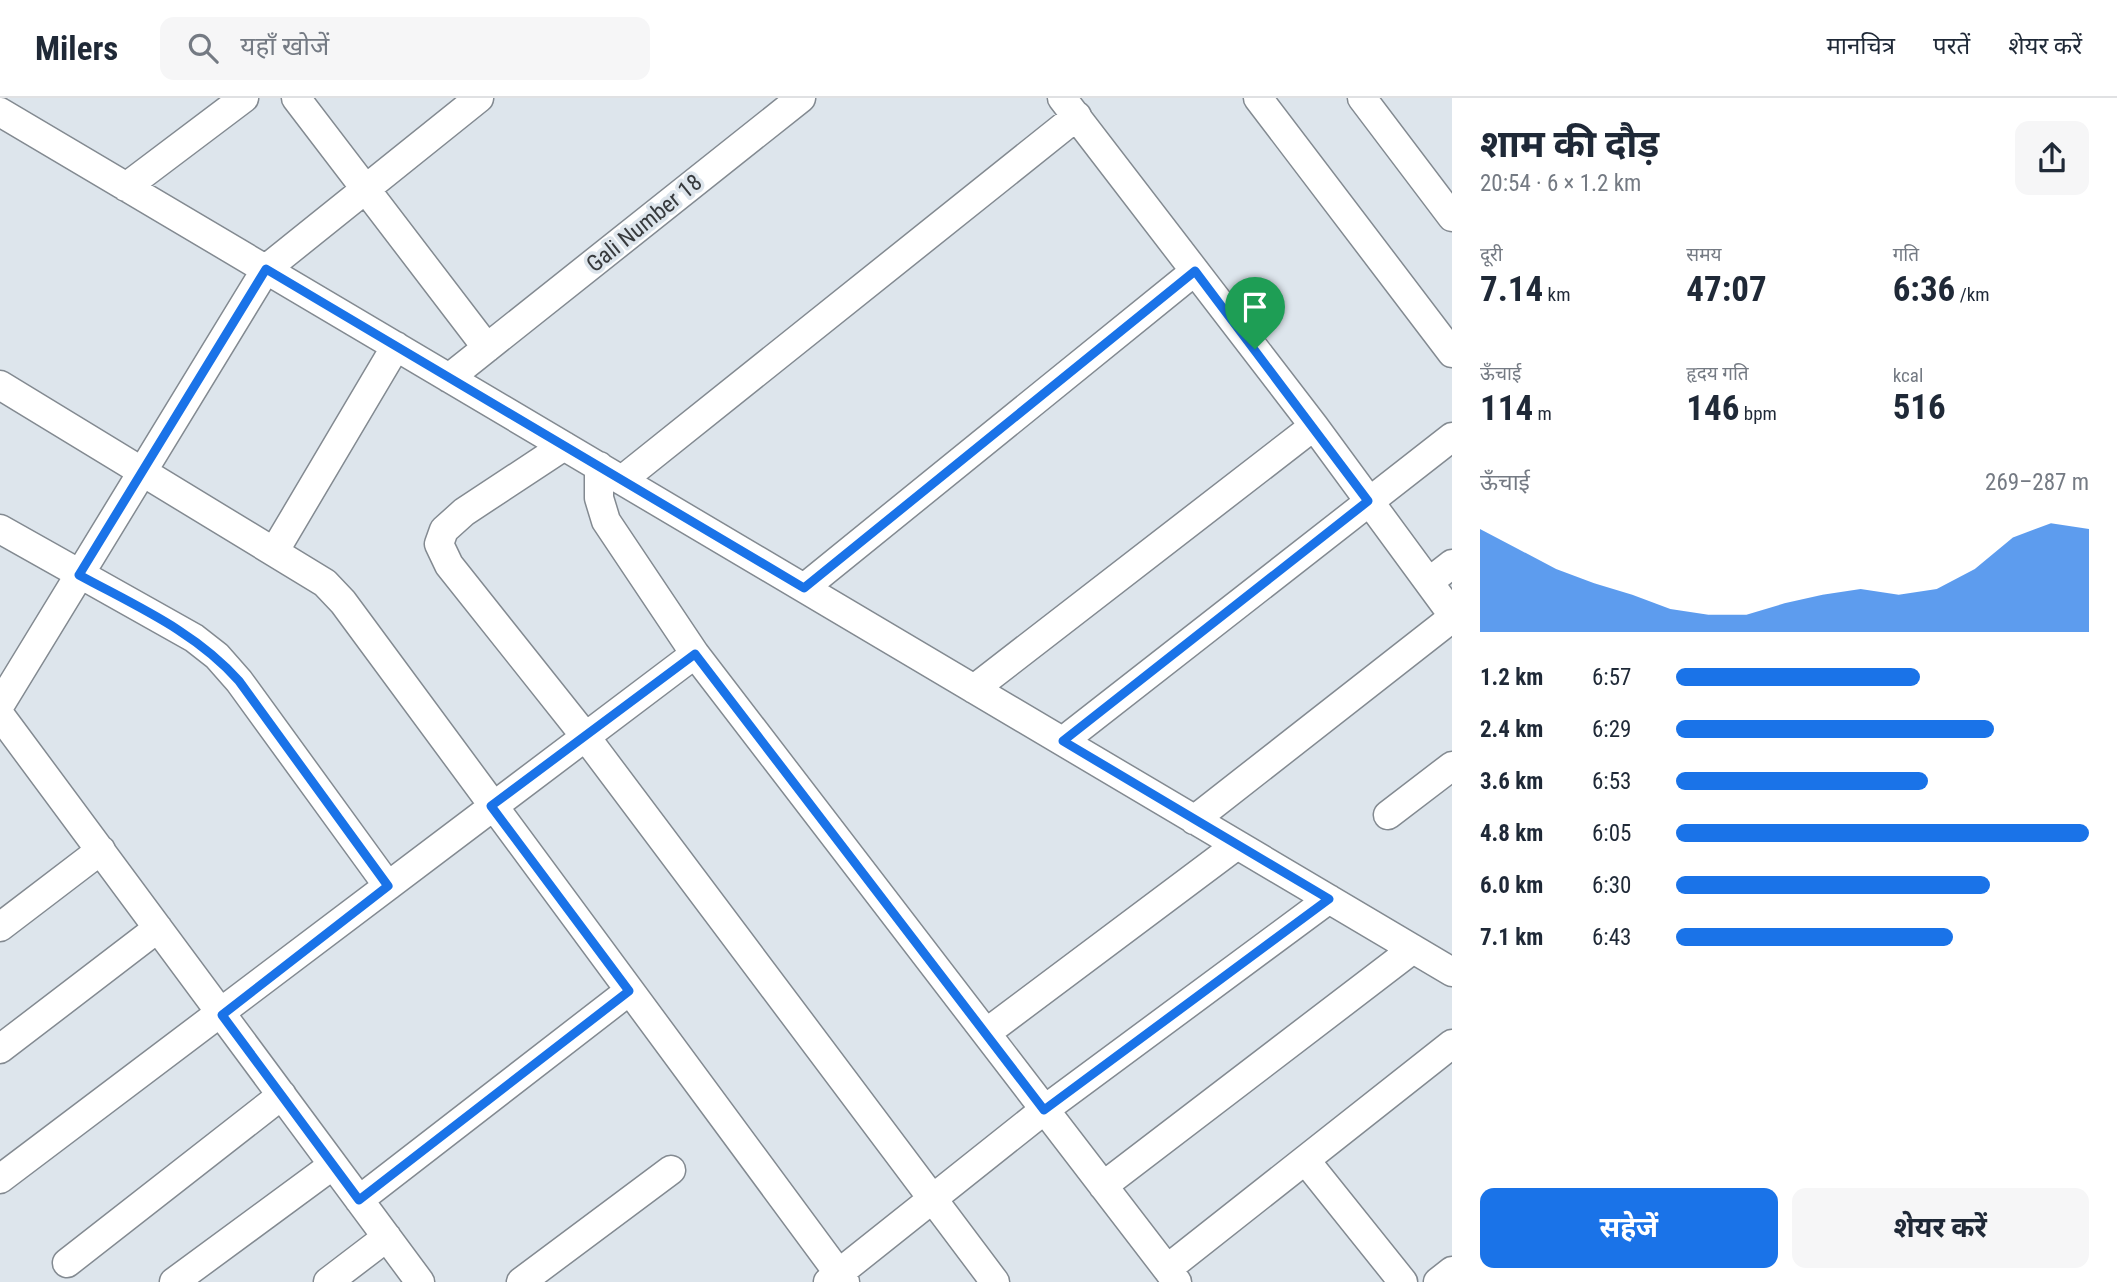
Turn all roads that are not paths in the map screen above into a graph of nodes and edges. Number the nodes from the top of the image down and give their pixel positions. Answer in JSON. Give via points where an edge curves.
{"nodes":[{"id":1,"x":244,"y":98,"type":"edge"},
{"id":2,"x":296,"y":98,"type":"edge"},
{"id":3,"x":479,"y":98,"type":"edge"},
{"id":4,"x":801,"y":98,"type":"edge"},
{"id":5,"x":1258,"y":98,"type":"edge"},
{"id":6,"x":1362,"y":98,"type":"edge"},
{"id":7,"x":1070,"y":107,"type":"edge"},
{"id":8,"x":0,"y":112,"type":"edge"},
{"id":9,"x":126,"y":187,"type":"junction"},
{"id":10,"x":365,"y":187,"type":"junction"},
{"id":11,"x":1452,"y":217,"type":"edge"},
{"id":12,"x":266,"y":269,"type":"junction"},
{"id":13,"x":1195,"y":271,"type":"junction"},
{"id":14,"x":396,"y":346,"type":"junction"},
{"id":15,"x":487,"y":348,"type":"junction"},
{"id":16,"x":1452,"y":353,"type":"edge"},
{"id":17,"x":449,"y":378,"type":"junction"},
{"id":18,"x":0,"y":385,"type":"edge"},
{"id":19,"x":1314,"y":426,"type":"junction"},
{"id":20,"x":1452,"y":437,"type":"edge"},
{"id":21,"x":564,"y":446,"type":"junction"},
{"id":22,"x":142,"y":471,"type":"junction"},
{"id":23,"x":610,"y":473,"type":"junction"},
{"id":24,"x":1368,"y":501,"type":"junction"},
{"id":25,"x":0,"y":529,"type":"edge"},
{"id":26,"x":274,"y":552,"type":"junction"},
{"id":27,"x":1452,"y":564,"type":"edge"},
{"id":28,"x":79,"y":575,"type":"junction"},
{"id":29,"x":1429,"y":582,"type":"junction"},
{"id":30,"x":804,"y":588,"type":"junction"},
{"id":31,"x":1452,"y":616,"type":"edge"},
{"id":32,"x":695,"y":654,"type":"junction"},
{"id":33,"x":974,"y":689,"type":"junction"},
{"id":34,"x":0,"y":705,"type":"edge"},
{"id":35,"x":0,"y":715,"type":"edge"},
{"id":36,"x":585,"y":736,"type":"junction"},
{"id":37,"x":1063,"y":741,"type":"junction"},
{"id":38,"x":1452,"y":766,"type":"edge"},
{"id":39,"x":491,"y":806,"type":"junction"},
{"id":40,"x":1388,"y":815,"type":"dead end"},
{"id":41,"x":1194,"y":820,"type":"junction"},
{"id":42,"x":1237,"y":845,"type":"junction"},
{"id":43,"x":101,"y":850,"type":"junction"},
{"id":44,"x":388,"y":886,"type":"junction"},
{"id":45,"x":1329,"y":899,"type":"junction"},
{"id":46,"x":0,"y":928,"type":"edge"},
{"id":47,"x":158,"y":928,"type":"junction"},
{"id":48,"x":1413,"y":949,"type":"junction"},
{"id":49,"x":1452,"y":972,"type":"edge"},
{"id":50,"x":629,"y":991,"type":"junction"},
{"id":51,"x":222,"y":1015,"type":"junction"},
{"id":52,"x":986,"y":1033,"type":"junction"},
{"id":53,"x":1452,"y":1044,"type":"edge"},
{"id":54,"x":0,"y":1049,"type":"edge"},
{"id":55,"x":282,"y":1095,"type":"junction"},
{"id":56,"x":1044,"y":1110,"type":"junction"},
{"id":57,"x":1306,"y":1161,"type":"junction"},
{"id":58,"x":333,"y":1165,"type":"junction"},
{"id":59,"x":671,"y":1170,"type":"dead end"},
{"id":60,"x":0,"y":1179,"type":"edge"},
{"id":61,"x":1103,"y":1186,"type":"junction"},
{"id":62,"x":359,"y":1200,"type":"junction"},
{"id":63,"x":934,"y":1200,"type":"junction"},
{"id":64,"x":387,"y":1237,"type":"junction"},
{"id":65,"x":67,"y":1263,"type":"dead end"},
{"id":66,"x":1452,"y":1271,"type":"edge"},
{"id":67,"x":1172,"y":1276,"type":"edge"},
{"id":68,"x":837,"y":1279,"type":"edge"},
{"id":69,"x":174,"y":1282,"type":"edge"},
{"id":70,"x":328,"y":1282,"type":"edge"},
{"id":71,"x":420,"y":1282,"type":"edge"},
{"id":72,"x":521,"y":1282,"type":"edge"},
{"id":73,"x":995,"y":1282,"type":"edge"},
{"id":74,"x":1403,"y":1282,"type":"edge"},
{"id":75,"x":1438,"y":1282,"type":"edge"}],
"edges":[{"from":1,"to":9,"type":"street"},
{"from":2,"to":10,"type":"street"},
{"from":3,"to":10,"type":"street"},
{"from":4,"to":15,"type":"street","name":"Gali Number 18"},
{"from":5,"to":16,"type":"street"},
{"from":6,"to":11,"type":"street"},
{"from":7,"to":13,"type":"street"},
{"from":7,"to":23,"type":"street"},
{"from":8,"to":9,"type":"street"},
{"from":9,"to":12,"type":"street"},
{"from":10,"to":12,"type":"street"},
{"from":10,"to":15,"type":"street"},
{"from":12,"to":14,"type":"street"},
{"from":12,"to":22,"type":"street"},
{"from":13,"to":19,"type":"street"},
{"from":13,"to":30,"type":"street"},
{"from":14,"to":17,"type":"street"},
{"from":14,"to":26,"type":"street"},
{"from":15,"to":17,"type":"street","name":"Gali Number 18"},
{"from":17,"to":21,"type":"street"},
{"from":18,"to":22,"type":"street"},
{"from":19,"to":24,"type":"street"},
{"from":19,"to":33,"type":"street"},
{"from":20,"to":24,"type":"street"},
{"from":21,"to":23,"type":"street"},
{"from":21,"to":36,"type":"street","via":[[464,512],[444,530],[439,544],[449,565]]},
{"from":22,"to":26,"type":"street"},
{"from":22,"to":28,"type":"street"},
{"from":23,"to":30,"type":"street"},
{"from":23,"to":32,"type":"street","via":[[600,498],[606,521]]},
{"from":24,"to":29,"type":"street"},
{"from":24,"to":37,"type":"street"},
{"from":25,"to":28,"type":"street"},
{"from":26,"to":39,"type":"street","via":[[326,583],[343,602]]},
{"from":27,"to":29,"type":"street"},
{"from":28,"to":34,"type":"street"},
{"from":28,"to":44,"type":"street","via":[[194,638],[217,656]]},
{"from":29,"to":31,"type":"street"},
{"from":30,"to":33,"type":"street"},
{"from":31,"to":41,"type":"street"},
{"from":32,"to":36,"type":"street"},
{"from":32,"to":52,"type":"street"},
{"from":33,"to":37,"type":"street"},
{"from":35,"to":43,"type":"street"},
{"from":36,"to":39,"type":"street"},
{"from":36,"to":63,"type":"street"},
{"from":37,"to":41,"type":"street"},
{"from":38,"to":40,"type":"street"},
{"from":39,"to":44,"type":"street"},
{"from":39,"to":50,"type":"street"},
{"from":41,"to":42,"type":"street"},
{"from":42,"to":45,"type":"street"},
{"from":42,"to":52,"type":"street"},
{"from":43,"to":46,"type":"street"},
{"from":43,"to":47,"type":"street"},
{"from":44,"to":51,"type":"street"},
{"from":45,"to":48,"type":"street"},
{"from":45,"to":56,"type":"street"},
{"from":47,"to":51,"type":"street"},
{"from":47,"to":54,"type":"street"},
{"from":48,"to":49,"type":"street"},
{"from":48,"to":61,"type":"street"},
{"from":50,"to":62,"type":"street"},
{"from":50,"to":68,"type":"street"},
{"from":51,"to":55,"type":"street"},
{"from":51,"to":60,"type":"street"},
{"from":52,"to":56,"type":"street"},
{"from":53,"to":57,"type":"street"},
{"from":55,"to":58,"type":"street"},
{"from":55,"to":65,"type":"street"},
{"from":56,"to":61,"type":"street"},
{"from":56,"to":63,"type":"street"},
{"from":57,"to":67,"type":"street"},
{"from":57,"to":74,"type":"street"},
{"from":58,"to":62,"type":"street"},
{"from":58,"to":69,"type":"street"},
{"from":59,"to":72,"type":"street"},
{"from":61,"to":67,"type":"street"},
{"from":62,"to":64,"type":"street"},
{"from":63,"to":68,"type":"street"},
{"from":63,"to":73,"type":"street"},
{"from":64,"to":70,"type":"street"},
{"from":64,"to":71,"type":"street"},
{"from":66,"to":75,"type":"street"}]}
